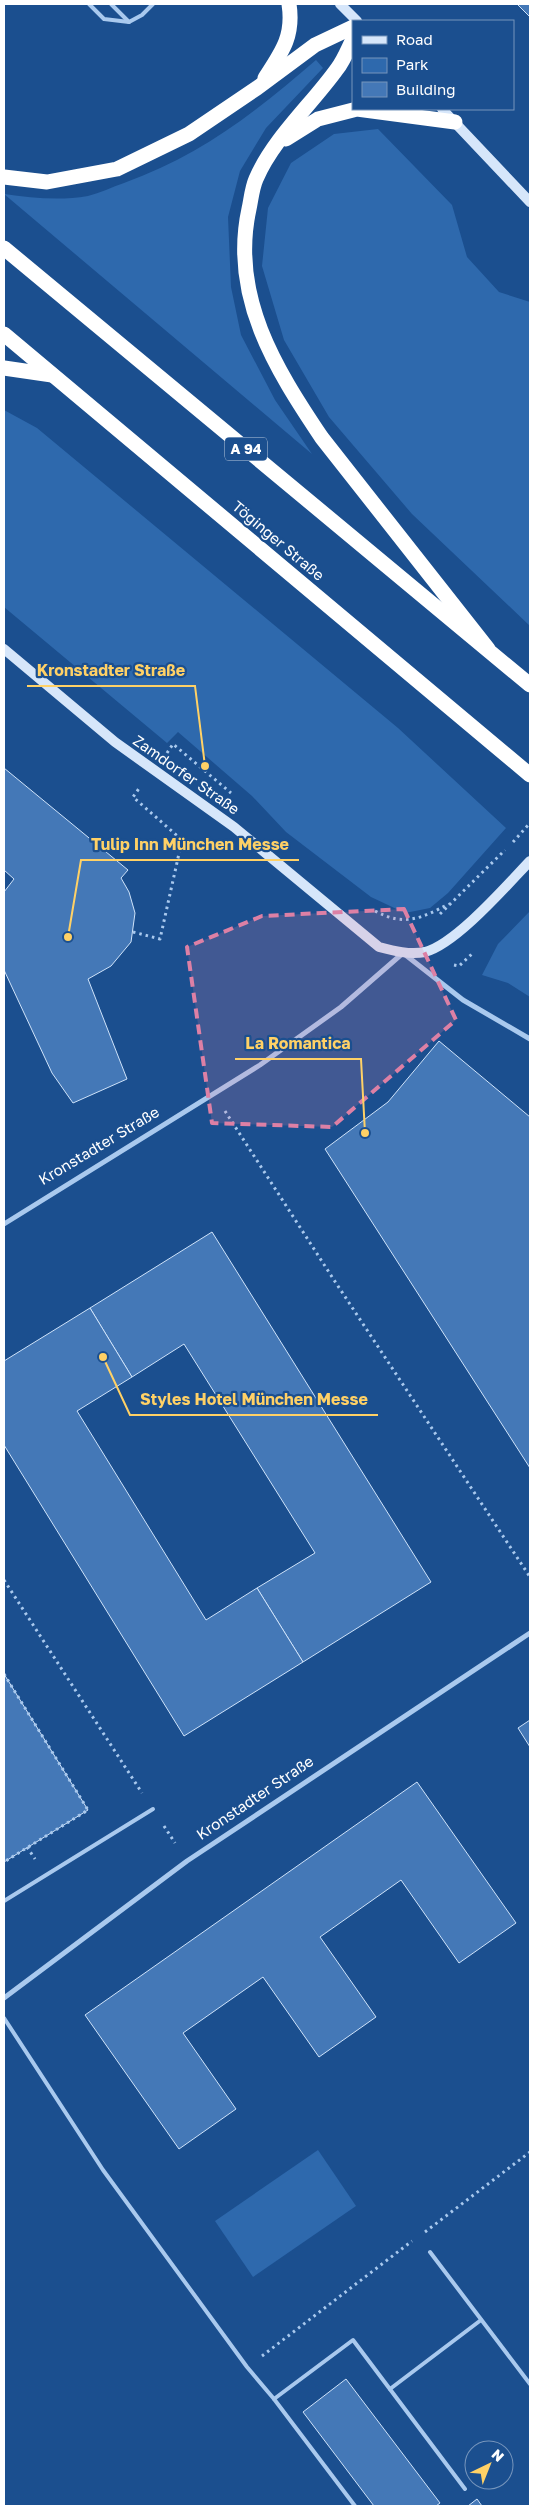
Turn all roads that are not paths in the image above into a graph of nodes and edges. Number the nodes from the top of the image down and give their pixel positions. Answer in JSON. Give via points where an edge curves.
{"nodes":[{"id":1,"x":89,"y":4,"type":"edge"},
{"id":2,"x":111,"y":4,"type":"edge"},
{"id":3,"x":153,"y":4,"type":"edge"},
{"id":4,"x":289,"y":4,"type":"edge"},
{"id":5,"x":340,"y":4,"type":"edge"},
{"id":6,"x":356,"y":20,"type":"edge"},
{"id":7,"x":129,"y":22,"type":"junction"},
{"id":8,"x":352,"y":27,"type":"edge"},
{"id":9,"x":352,"y":41,"type":"edge"},
{"id":10,"x":257,"y":88,"type":"junction"},
{"id":11,"x":353,"y":110,"type":"edge"},
{"id":12,"x":365,"y":110,"type":"edge"},
{"id":13,"x":443,"y":110,"type":"edge"},
{"id":14,"x":455,"y":122,"type":"junction"},
{"id":15,"x":277,"y":145,"type":"junction"},
{"id":16,"x":4,"y":177,"type":"edge"},
{"id":17,"x":530,"y":202,"type":"edge"},
{"id":18,"x":4,"y":248,"type":"edge"},
{"id":19,"x":4,"y":334,"type":"edge"},
{"id":20,"x":4,"y":368,"type":"edge"},
{"id":21,"x":53,"y":376,"type":"junction"},
{"id":22,"x":4,"y":648,"type":"edge"},
{"id":23,"x":488,"y":649,"type":"junction"},
{"id":24,"x":530,"y":685,"type":"edge"},
{"id":25,"x":530,"y":775,"type":"edge"},
{"id":26,"x":530,"y":861,"type":"edge"},
{"id":27,"x":403,"y":952,"type":"junction"},
{"id":28,"x":530,"y":1039,"type":"edge"},
{"id":29,"x":4,"y":1224,"type":"edge"},
{"id":30,"x":530,"y":1632,"type":"edge"},
{"id":31,"x":153,"y":1809,"type":"road end"},
{"id":32,"x":4,"y":1900,"type":"edge"},
{"id":33,"x":4,"y":1998,"type":"edge"},
{"id":34,"x":4,"y":2018,"type":"edge"},
{"id":35,"x":430,"y":2252,"type":"dead end"},
{"id":36,"x":482,"y":2320,"type":"junction"},
{"id":37,"x":530,"y":2384,"type":"edge"},
{"id":38,"x":390,"y":2389,"type":"junction"},
{"id":39,"x":274,"y":2399,"type":"junction"},
{"id":40,"x":464,"y":2488,"type":"edge"},
{"id":41,"x":355,"y":2506,"type":"edge"}],
"edges":[{"from":1,"to":7,"type":"lane","via":[[104,19]]},
{"from":2,"to":7,"type":"lane"},
{"from":3,"to":7,"type":"lane"},
{"from":4,"to":10,"type":"highway","via":[[292,22],[284,50]]},
{"from":5,"to":6,"type":"street"},
{"from":8,"to":10,"type":"highway","via":[[315,45]]},
{"from":9,"to":15,"type":"highway","via":[[338,68]]},
{"from":10,"to":16,"type":"highway","via":[[189,134],[117,169],[47,182]]},
{"from":11,"to":15,"type":"highway","via":[[318,119]]},
{"from":12,"to":14,"type":"highway"},
{"from":13,"to":14,"type":"street"},
{"from":14,"to":17,"type":"street"},
{"from":15,"to":23,"type":"highway","via":[[255,180],[245,229],[246,284],[272,358],[322,438]]},
{"from":18,"to":23,"type":"highway","number":"A 94"},
{"from":19,"to":21,"type":"highway","name":"Töginger Straße"},
{"from":20,"to":21,"type":"highway"},
{"from":21,"to":25,"type":"highway","name":"Töginger Straße"},
{"from":22,"to":27,"type":"street","name":"Zamdorfer Straße","via":[[153,771],[234,827],[379,947]]},
{"from":23,"to":24,"type":"highway","number":"A 94"},
{"from":26,"to":27,"type":"street","via":[[466,927],[426,952]]},
{"from":27,"to":28,"type":"street","via":[[463,1000]]},
{"from":27,"to":29,"type":"street","name":"Kronstadter Straße","via":[[341,1006],[260,1065]]},
{"from":30,"to":33,"type":"street","name":"Kronstadter Straße","via":[[187,1861]]},
{"from":31,"to":32,"type":"lane"},
{"from":34,"to":39,"type":"lane","via":[[103,2170]]},
{"from":35,"to":36,"type":"lane"},
{"from":36,"to":37,"type":"lane"},
{"from":36,"to":38,"type":"lane"},
{"from":38,"to":39,"type":"lane","via":[[352,2340]]},
{"from":38,"to":40,"type":"lane"},
{"from":39,"to":41,"type":"lane"}]}
